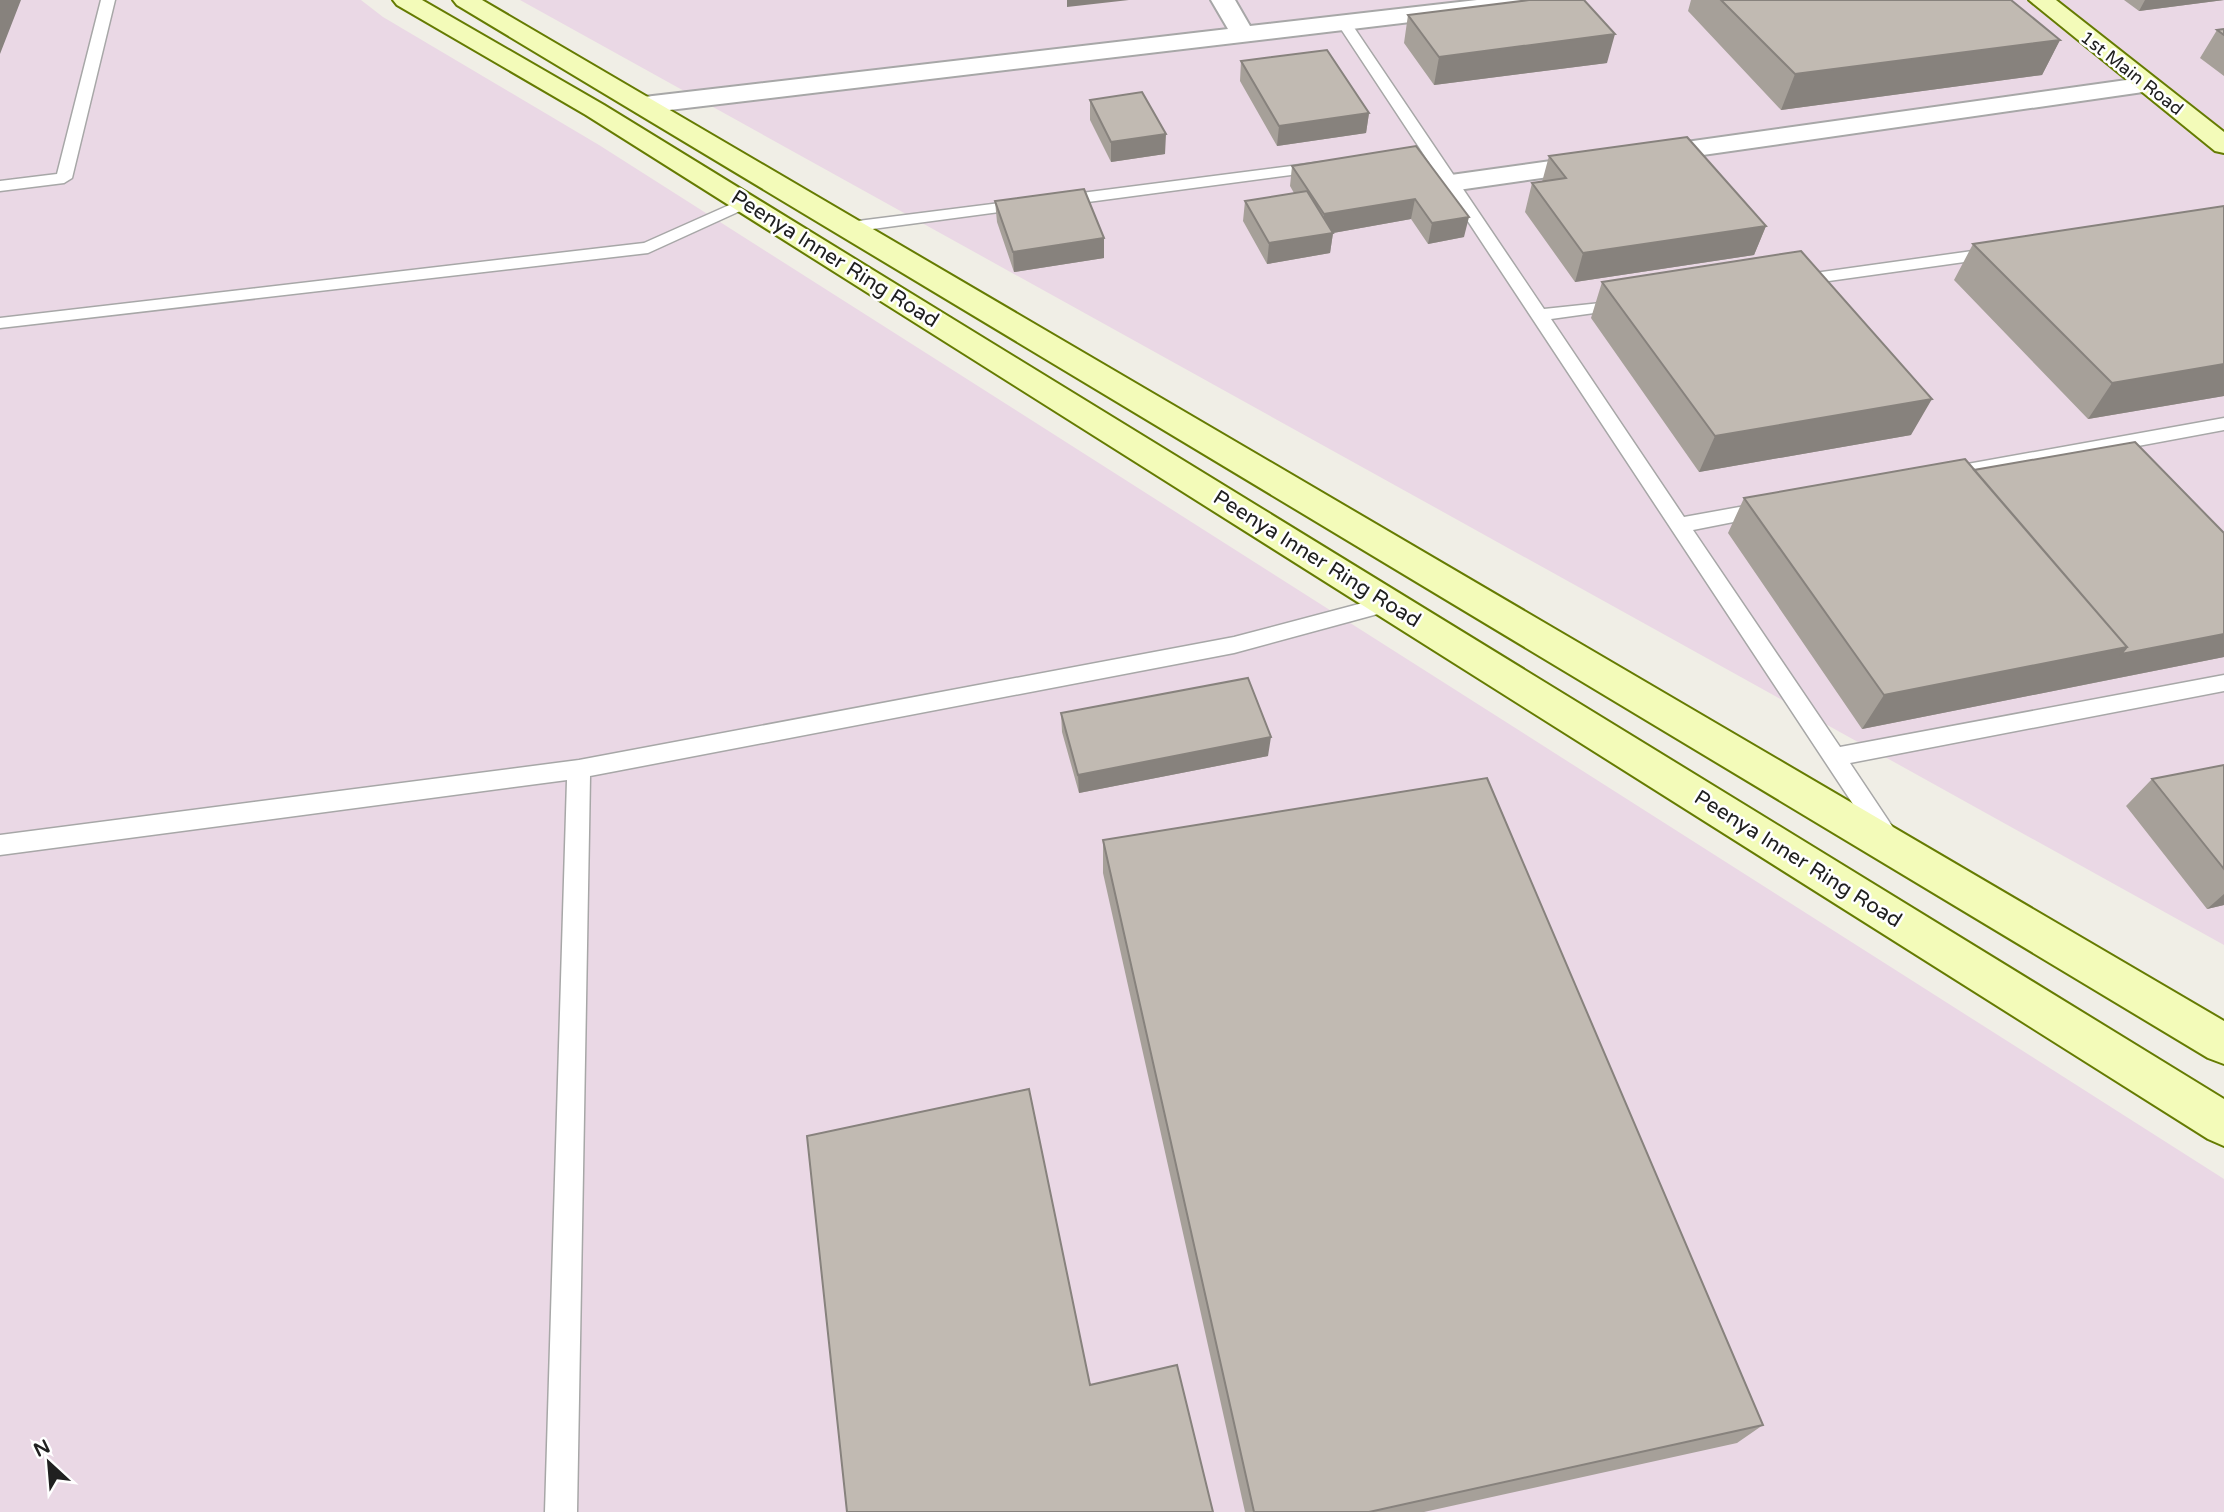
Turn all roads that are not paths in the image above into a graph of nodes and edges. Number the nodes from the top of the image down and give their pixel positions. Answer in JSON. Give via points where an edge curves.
{"nodes":[{"id":1,"x":108,"y":0,"type":"edge"},
{"id":2,"x":405,"y":0,"type":"edge"},
{"id":3,"x":465,"y":0,"type":"edge"},
{"id":4,"x":1223,"y":0,"type":"edge"},
{"id":5,"x":1537,"y":0,"type":"edge"},
{"id":6,"x":2041,"y":0,"type":"edge"},
{"id":7,"x":1344,"y":23,"type":"junction"},
{"id":8,"x":1243,"y":35,"type":"junction"},
{"id":9,"x":2148,"y":85,"type":"junction"},
{"id":10,"x":645,"y":105,"type":"junction"},
{"id":11,"x":2224,"y":145,"type":"edge"},
{"id":12,"x":1335,"y":166,"type":"edge"},
{"id":13,"x":1451,"y":183,"type":"junction"},
{"id":14,"x":0,"y":186,"type":"edge"},
{"id":15,"x":745,"y":203,"type":"junction"},
{"id":16,"x":850,"y":227,"type":"junction"},
{"id":17,"x":2005,"y":252,"type":"edge"},
{"id":18,"x":1772,"y":284,"type":"edge"},
{"id":19,"x":1636,"y":302,"type":"edge"},
{"id":20,"x":1540,"y":315,"type":"junction"},
{"id":21,"x":0,"y":323,"type":"edge"},
{"id":22,"x":2224,"y":424,"type":"edge"},
{"id":23,"x":1924,"y":479,"type":"edge"},
{"id":24,"x":1788,"y":505,"type":"edge"},
{"id":25,"x":1679,"y":525,"type":"junction"},
{"id":26,"x":1390,"y":604,"type":"junction"},
{"id":27,"x":2224,"y":683,"type":"edge"},
{"id":28,"x":1834,"y":757,"type":"junction"},
{"id":29,"x":579,"y":769,"type":"junction"},
{"id":30,"x":0,"y":845,"type":"edge"},
{"id":31,"x":1895,"y":848,"type":"junction"},
{"id":32,"x":2224,"y":1044,"type":"edge"},
{"id":33,"x":2224,"y":1124,"type":"edge"},
{"id":34,"x":561,"y":1512,"type":"edge"}],
"edges":[{"from":1,"to":14,"type":"lane","via":[[64,178]]},
{"from":2,"to":15,"type":"main road","name":"Peenya Inner Ring Road"},
{"from":3,"to":10,"type":"main road","name":"Peenya Inner Ring Road"},
{"from":4,"to":8,"type":"street"},
{"from":5,"to":7,"type":"street"},
{"from":6,"to":9,"type":"main road","name":"1st Main Road"},
{"from":7,"to":8,"type":"street"},
{"from":7,"to":13,"type":"lane","via":[[1425,154]]},
{"from":8,"to":10,"type":"street"},
{"from":9,"to":11,"type":"main road","name":"1st Main Road"},
{"from":9,"to":13,"type":"street"},
{"from":10,"to":16,"type":"main road","name":"Peenya Inner Ring Road"},
{"from":12,"to":16,"type":"lane"},
{"from":13,"to":20,"type":"lane"},
{"from":15,"to":21,"type":"lane","via":[[649,248]]},
{"from":15,"to":26,"type":"main road","name":"Peenya Inner Ring Road"},
{"from":16,"to":31,"type":"main road","name":"Peenya Inner Ring Road"},
{"from":17,"to":18,"type":"lane"},
{"from":19,"to":20,"type":"lane"},
{"from":20,"to":25,"type":"lane"},
{"from":22,"to":23,"type":"lane"},
{"from":24,"to":25,"type":"lane"},
{"from":25,"to":28,"type":"lane"},
{"from":26,"to":29,"type":"lane","via":[[1221,648]]},
{"from":26,"to":33,"type":"main road","name":"Peenya Inner Ring Road"},
{"from":27,"to":28,"type":"lane"},
{"from":28,"to":31,"type":"lane"},
{"from":29,"to":30,"type":"lane"},
{"from":29,"to":34,"type":"lane"},
{"from":31,"to":32,"type":"main road","name":"Peenya Inner Ring Road"}]}
